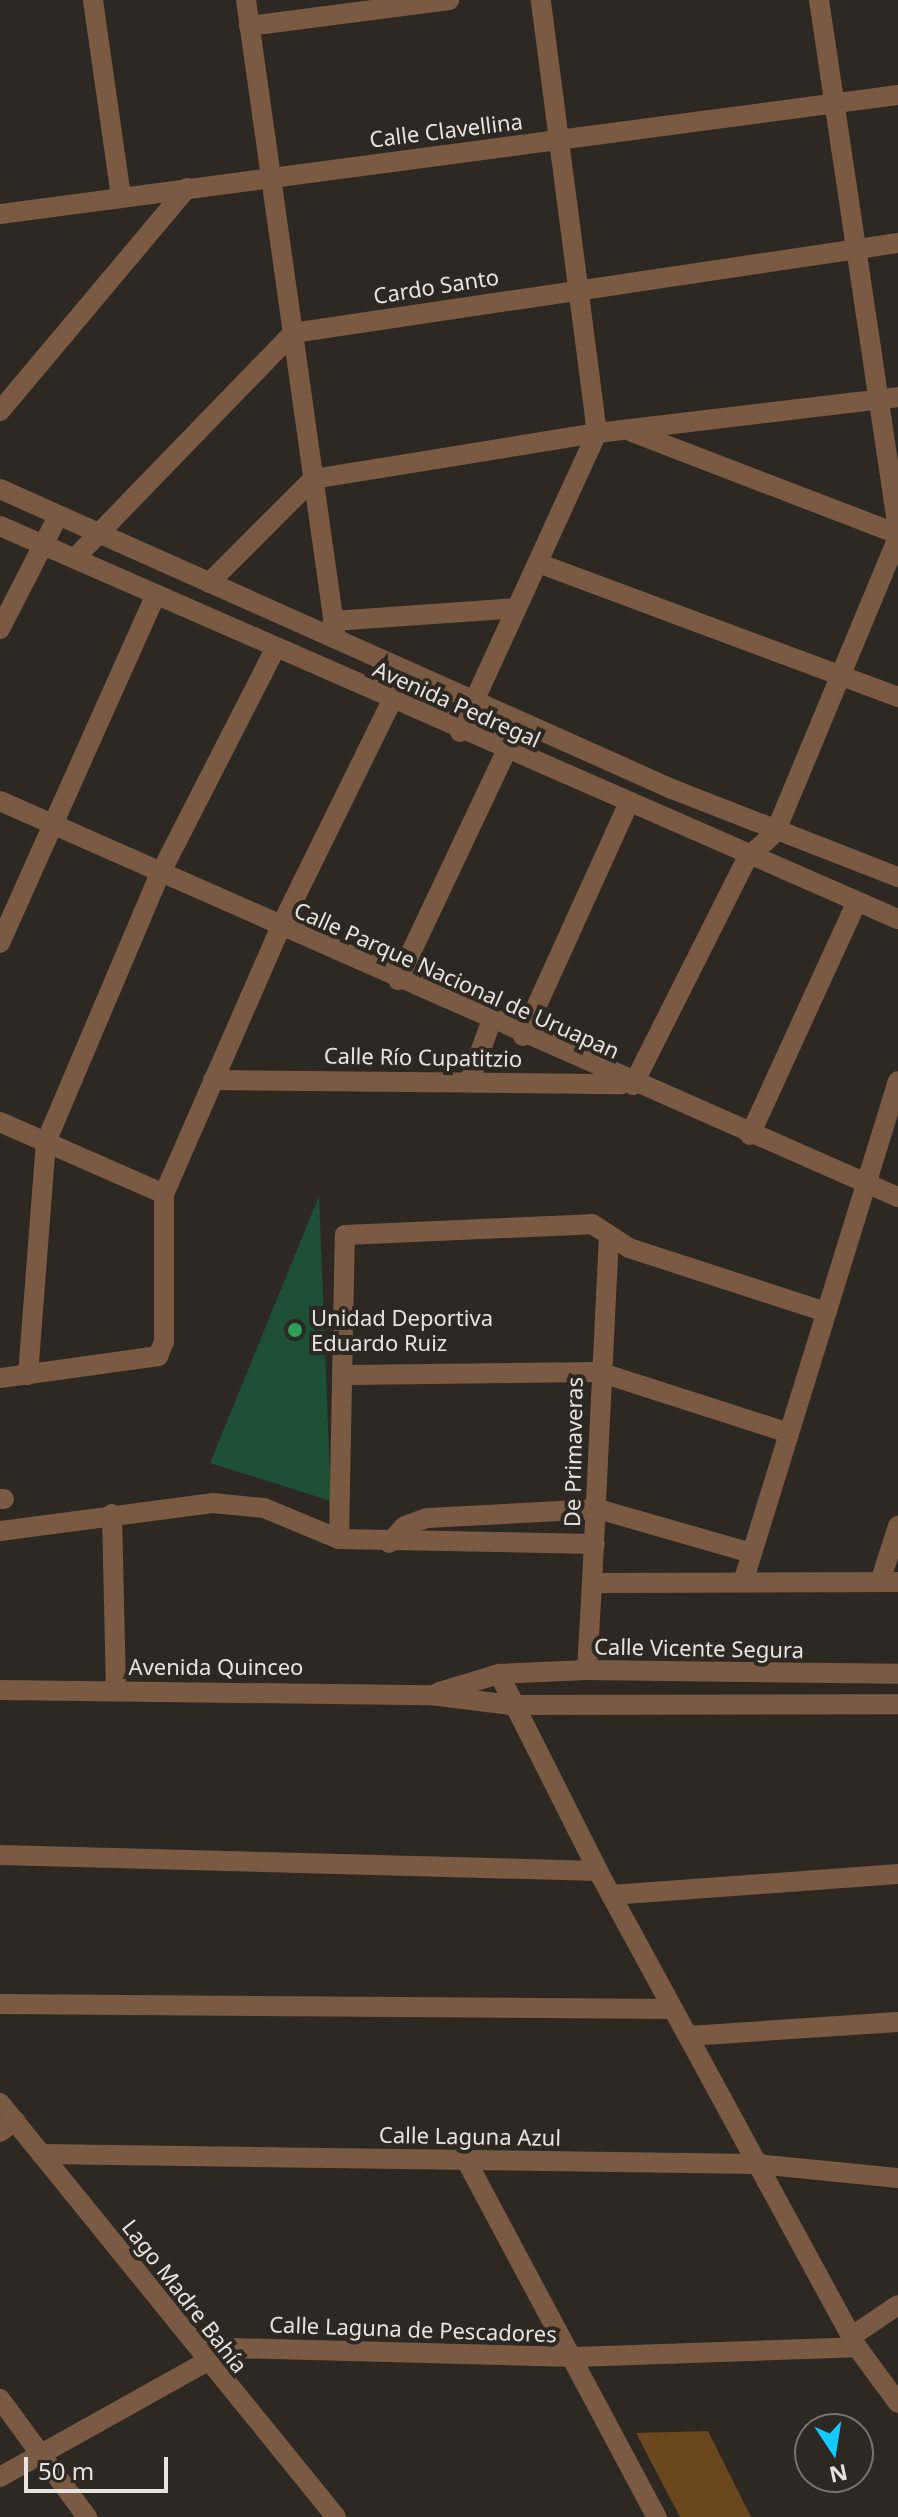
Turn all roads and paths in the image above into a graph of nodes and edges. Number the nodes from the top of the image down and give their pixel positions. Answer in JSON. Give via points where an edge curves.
{"nodes":[{"id":1,"x":93,"y":0,"type":"edge"},
{"id":2,"x":246,"y":0,"type":"edge"},
{"id":3,"x":449,"y":0,"type":"edge"},
{"id":4,"x":541,"y":0,"type":"edge"},
{"id":5,"x":819,"y":0,"type":"edge"},
{"id":6,"x":249,"y":26,"type":"junction"},
{"id":7,"x":898,"y":95,"type":"edge"},
{"id":8,"x":834,"y":104,"type":"junction"},
{"id":9,"x":559,"y":139,"type":"junction"},
{"id":10,"x":271,"y":177,"type":"junction"},
{"id":11,"x":187,"y":188,"type":"junction"},
{"id":12,"x":121,"y":197,"type":"junction"},
{"id":13,"x":0,"y":214,"type":"edge"},
{"id":14,"x":898,"y":243,"type":"edge"},
{"id":15,"x":855,"y":248,"type":"junction"},
{"id":16,"x":578,"y":287,"type":"junction"},
{"id":17,"x":293,"y":333,"type":"junction"},
{"id":18,"x":888,"y":398,"type":"edge"},
{"id":19,"x":0,"y":411,"type":"edge"},
{"id":20,"x":628,"y":430,"type":"junction"},
{"id":21,"x":597,"y":433,"type":"junction"},
{"id":22,"x":313,"y":479,"type":"junction"},
{"id":23,"x":0,"y":489,"type":"edge"},
{"id":24,"x":58,"y":516,"type":"junction"},
{"id":25,"x":0,"y":526,"type":"edge"},
{"id":26,"x":95,"y":531,"type":"junction"},
{"id":27,"x":898,"y":533,"type":"edge"},
{"id":28,"x":41,"y":544,"type":"junction"},
{"id":29,"x":75,"y":558,"type":"junction"},
{"id":30,"x":538,"y":563,"type":"junction"},
{"id":31,"x":209,"y":583,"type":"junction"},
{"id":32,"x":155,"y":596,"type":"junction"},
{"id":33,"x":517,"y":608,"type":"junction"},
{"id":34,"x":0,"y":629,"type":"edge"},
{"id":35,"x":334,"y":630,"type":"junction"},
{"id":36,"x":275,"y":649,"type":"junction"},
{"id":37,"x":843,"y":677,"type":"junction"},
{"id":38,"x":898,"y":697,"type":"edge"},
{"id":39,"x":475,"y":701,"type":"junction"},
{"id":40,"x":391,"y":702,"type":"junction"},
{"id":41,"x":460,"y":732,"type":"junction"},
{"id":42,"x":506,"y":752,"type":"junction"},
{"id":43,"x":0,"y":801,"type":"edge"},
{"id":44,"x":628,"y":804,"type":"junction"},
{"id":45,"x":50,"y":824,"type":"junction"},
{"id":46,"x":775,"y":833,"type":"junction"},
{"id":47,"x":747,"y":858,"type":"junction"},
{"id":48,"x":160,"y":874,"type":"junction"},
{"id":49,"x":898,"y":877,"type":"edge"},
{"id":50,"x":856,"y":904,"type":"junction"},
{"id":51,"x":898,"y":919,"type":"edge"},
{"id":52,"x":280,"y":928,"type":"junction"},
{"id":53,"x":0,"y":943,"type":"edge"},
{"id":54,"x":398,"y":980,"type":"junction"},
{"id":55,"x":491,"y":1022,"type":"junction"},
{"id":56,"x":523,"y":1036,"type":"junction"},
{"id":57,"x":213,"y":1080,"type":"junction"},
{"id":58,"x":470,"y":1080,"type":"junction"},
{"id":59,"x":898,"y":1081,"type":"edge"},
{"id":60,"x":633,"y":1085,"type":"junction"},
{"id":61,"x":0,"y":1122,"type":"edge"},
{"id":62,"x":750,"y":1135,"type":"junction"},
{"id":63,"x":46,"y":1142,"type":"junction"},
{"id":64,"x":864,"y":1186,"type":"junction"},
{"id":65,"x":164,"y":1194,"type":"junction"},
{"id":66,"x":898,"y":1197,"type":"edge"},
{"id":67,"x":609,"y":1235,"type":"junction"},
{"id":68,"x":826,"y":1312,"type":"junction"},
{"id":69,"x":599,"y":1372,"type":"junction"},
{"id":70,"x":28,"y":1375,"type":"junction"},
{"id":71,"x":347,"y":1375,"type":"junction"},
{"id":72,"x":0,"y":1378,"type":"edge"},
{"id":73,"x":786,"y":1432,"type":"junction"},
{"id":74,"x":598,"y":1509,"type":"junction"},
{"id":75,"x":112,"y":1514,"type":"junction"},
{"id":76,"x":898,"y":1526,"type":"edge"},
{"id":77,"x":0,"y":1531,"type":"edge"},
{"id":78,"x":339,"y":1539,"type":"junction"},
{"id":79,"x":389,"y":1543,"type":"junction"},
{"id":80,"x":595,"y":1544,"type":"junction"},
{"id":81,"x":751,"y":1553,"type":"junction"},
{"id":82,"x":744,"y":1579,"type":"junction"},
{"id":83,"x":889,"y":1582,"type":"edge"},
{"id":84,"x":592,"y":1583,"type":"junction"},
{"id":85,"x":587,"y":1670,"type":"junction"},
{"id":86,"x":499,"y":1674,"type":"junction"},
{"id":87,"x":898,"y":1674,"type":"edge"},
{"id":88,"x":0,"y":1690,"type":"edge"},
{"id":89,"x":116,"y":1691,"type":"junction"},
{"id":90,"x":431,"y":1695,"type":"junction"},
{"id":91,"x":898,"y":1704,"type":"edge"},
{"id":92,"x":511,"y":1705,"type":"junction"},
{"id":93,"x":0,"y":1855,"type":"edge"},
{"id":94,"x":598,"y":1871,"type":"junction"},
{"id":95,"x":898,"y":1874,"type":"edge"},
{"id":96,"x":611,"y":1895,"type":"junction"},
{"id":97,"x":0,"y":2004,"type":"edge"},
{"id":98,"x":673,"y":2009,"type":"junction"},
{"id":99,"x":898,"y":2022,"type":"edge"},
{"id":100,"x":688,"y":2036,"type":"junction"},
{"id":101,"x":0,"y":2103,"type":"edge"},
{"id":102,"x":7,"y":2126,"type":"edge"},
{"id":103,"x":41,"y":2154,"type":"junction"},
{"id":104,"x":466,"y":2160,"type":"junction"},
{"id":105,"x":757,"y":2164,"type":"junction"},
{"id":106,"x":898,"y":2178,"type":"edge"},
{"id":107,"x":898,"y":2305,"type":"edge"},
{"id":108,"x":855,"y":2341,"type":"junction"},
{"id":109,"x":575,"y":2357,"type":"junction"},
{"id":110,"x":204,"y":2360,"type":"junction"},
{"id":111,"x":0,"y":2399,"type":"edge"},
{"id":112,"x":898,"y":2403,"type":"edge"},
{"id":113,"x":37,"y":2453,"type":"junction"},
{"id":114,"x":0,"y":2477,"type":"edge"},
{"id":115,"x":87,"y":2517,"type":"edge"},
{"id":116,"x":336,"y":2517,"type":"edge"},
{"id":117,"x":657,"y":2517,"type":"edge"}],
"edges":[{"from":1,"to":12,"type":"street"},
{"from":2,"to":6,"type":"street"},
{"from":3,"to":6,"type":"street"},
{"from":4,"to":9,"type":"street"},
{"from":5,"to":8,"type":"street"},
{"from":6,"to":10,"type":"street"},
{"from":7,"to":8,"type":"street","name":"Calle Clavellina"},
{"from":8,"to":9,"type":"street","name":"Calle Clavellina"},
{"from":8,"to":15,"type":"street"},
{"from":9,"to":10,"type":"street","name":"Calle Clavellina"},
{"from":9,"to":16,"type":"street"},
{"from":10,"to":11,"type":"street","name":"Calle Clavellina"},
{"from":10,"to":17,"type":"street"},
{"from":11,"to":12,"type":"street","name":"Calle Clavellina"},
{"from":11,"to":19,"type":"street"},
{"from":12,"to":13,"type":"street","name":"Calle Clavellina"},
{"from":14,"to":15,"type":"street","name":"Cardo Santo"},
{"from":15,"to":16,"type":"street","name":"Cardo Santo"},
{"from":15,"to":18,"type":"street"},
{"from":16,"to":17,"type":"street","name":"Cardo Santo"},
{"from":16,"to":21,"type":"street"},
{"from":17,"to":22,"type":"street"},
{"from":17,"to":26,"type":"street"},
{"from":18,"to":20,"type":"street"},
{"from":18,"to":27,"type":"street"},
{"from":20,"to":21,"type":"street"},
{"from":20,"to":27,"type":"street"},
{"from":21,"to":22,"type":"street"},
{"from":21,"to":30,"type":"street"},
{"from":22,"to":31,"type":"street"},
{"from":22,"to":35,"type":"street"},
{"from":23,"to":24,"type":"street","name":"Avenida Pedregal"},
{"from":24,"to":26,"type":"street","name":"Avenida Pedregal"},
{"from":24,"to":28,"type":"street"},
{"from":25,"to":28,"type":"street","name":"Avenida Pedregal"},
{"from":26,"to":29,"type":"street"},
{"from":26,"to":31,"type":"street","name":"Avenida Pedregal"},
{"from":27,"to":37,"type":"street"},
{"from":28,"to":29,"type":"street","name":"Avenida Pedregal"},
{"from":28,"to":34,"type":"street"},
{"from":29,"to":32,"type":"street","name":"Avenida Pedregal"},
{"from":30,"to":33,"type":"street"},
{"from":30,"to":37,"type":"street"},
{"from":31,"to":35,"type":"street","name":"Avenida Pedregal"},
{"from":32,"to":36,"type":"street","name":"Avenida Pedregal"},
{"from":32,"to":45,"type":"street"},
{"from":33,"to":35,"type":"street"},
{"from":33,"to":39,"type":"street"},
{"from":35,"to":39,"type":"street","name":"Avenida Pedregal"},
{"from":36,"to":40,"type":"street","name":"Avenida Pedregal"},
{"from":36,"to":48,"type":"street"},
{"from":37,"to":38,"type":"street"},
{"from":37,"to":46,"type":"street"},
{"from":39,"to":41,"type":"street"},
{"from":39,"to":46,"type":"street","name":"Avenida Pedregal"},
{"from":40,"to":41,"type":"street","name":"Avenida Pedregal"},
{"from":40,"to":52,"type":"street"},
{"from":41,"to":42,"type":"street","name":"Avenida Pedregal"},
{"from":42,"to":44,"type":"street","name":"Avenida Pedregal"},
{"from":42,"to":54,"type":"street"},
{"from":43,"to":45,"type":"street","name":"Calle Parque Nacional de Uruapan"},
{"from":44,"to":47,"type":"street","name":"Avenida Pedregal"},
{"from":44,"to":56,"type":"street"},
{"from":45,"to":48,"type":"street","name":"Calle Parque Nacional de Uruapan"},
{"from":45,"to":53,"type":"street"},
{"from":46,"to":47,"type":"street"},
{"from":46,"to":49,"type":"street","name":"Avenida Pedregal"},
{"from":47,"to":50,"type":"street","name":"Avenida Pedregal"},
{"from":47,"to":60,"type":"street"},
{"from":48,"to":52,"type":"street","name":"Calle Parque Nacional de Uruapan"},
{"from":48,"to":63,"type":"street"},
{"from":50,"to":51,"type":"street","name":"Avenida Pedregal"},
{"from":50,"to":62,"type":"street"},
{"from":52,"to":54,"type":"street","name":"Calle Parque Nacional de Uruapan"},
{"from":52,"to":57,"type":"street"},
{"from":54,"to":55,"type":"street","name":"Calle Parque Nacional de Uruapan"},
{"from":55,"to":56,"type":"street","name":"Calle Parque Nacional de Uruapan"},
{"from":55,"to":58,"type":"street"},
{"from":56,"to":60,"type":"street","name":"Calle Parque Nacional de Uruapan"},
{"from":57,"to":58,"type":"street","name":"Calle Río Cupatitzio"},
{"from":57,"to":65,"type":"street"},
{"from":58,"to":60,"type":"street","name":"Calle Río Cupatitzio"},
{"from":59,"to":64,"type":"street"},
{"from":60,"to":62,"type":"street","name":"Calle Parque Nacional de Uruapan"},
{"from":61,"to":63,"type":"street"},
{"from":62,"to":64,"type":"street","name":"Calle Parque Nacional de Uruapan"},
{"from":63,"to":65,"type":"street"},
{"from":63,"to":70,"type":"street"},
{"from":64,"to":66,"type":"street","name":"Calle Parque Nacional de Uruapan"},
{"from":64,"to":68,"type":"street"},
{"from":65,"to":70,"type":"street","via":[[164,1342],[158,1356]]},
{"from":67,"to":68,"type":"street"},
{"from":67,"to":69,"type":"street","name":"De Primaveras"},
{"from":67,"to":71,"type":"street","via":[[592,1224],[345,1235]]},
{"from":68,"to":73,"type":"street"},
{"from":69,"to":71,"type":"street"},
{"from":69,"to":73,"type":"street"},
{"from":69,"to":74,"type":"street","name":"De Primaveras"},
{"from":70,"to":72,"type":"street"},
{"from":71,"to":78,"type":"street"},
{"from":73,"to":81,"type":"street"},
{"from":74,"to":79,"type":"street","via":[[427,1518],[405,1526]]},
{"from":74,"to":80,"type":"street","name":"De Primaveras"},
{"from":74,"to":81,"type":"street"},
{"from":75,"to":77,"type":"street"},
{"from":75,"to":78,"type":"street","via":[[212,1503],[264,1508]]},
{"from":75,"to":89,"type":"street"},
{"from":76,"to":83,"type":"street"},
{"from":78,"to":79,"type":"street"},
{"from":79,"to":80,"type":"street"},
{"from":80,"to":84,"type":"street","name":"De Primaveras"},
{"from":81,"to":82,"type":"street"},
{"from":82,"to":83,"type":"street"},
{"from":82,"to":84,"type":"street"},
{"from":84,"to":85,"type":"street","name":"De Primaveras"},
{"from":85,"to":86,"type":"street","name":"Calle Vicente Segura"},
{"from":85,"to":87,"type":"street","name":"Calle Vicente Segura"},
{"from":86,"to":90,"type":"street","name":"Avenida Quinceo"},
{"from":86,"to":92,"type":"street"},
{"from":88,"to":89,"type":"street","name":"Avenida Quinceo"},
{"from":89,"to":90,"type":"street","name":"Avenida Quinceo"},
{"from":90,"to":92,"type":"street","name":"Avenida Quinceo"},
{"from":91,"to":92,"type":"street"},
{"from":92,"to":94,"type":"street"},
{"from":93,"to":94,"type":"street"},
{"from":94,"to":96,"type":"street"},
{"from":95,"to":96,"type":"street"},
{"from":96,"to":98,"type":"street"},
{"from":97,"to":98,"type":"street"},
{"from":98,"to":100,"type":"street"},
{"from":99,"to":100,"type":"street"},
{"from":100,"to":105,"type":"street"},
{"from":101,"to":102,"type":"street","name":"Lago Madre Bahía"},
{"from":102,"to":103,"type":"street","name":"Lago Madre Bahía"},
{"from":103,"to":104,"type":"street","name":"Calle Laguna Azul"},
{"from":103,"to":110,"type":"street","name":"Lago Madre Bahía"},
{"from":104,"to":105,"type":"street","name":"Calle Laguna Azul"},
{"from":104,"to":109,"type":"street"},
{"from":105,"to":106,"type":"street","name":"Calle Laguna Azul"},
{"from":105,"to":108,"type":"street"},
{"from":107,"to":108,"type":"street"},
{"from":108,"to":109,"type":"street","name":"Calle Laguna de Pescadores"},
{"from":108,"to":112,"type":"street"},
{"from":109,"to":110,"type":"street","name":"Calle Laguna de Pescadores","via":[[231,2348]]},
{"from":109,"to":117,"type":"street"},
{"from":110,"to":113,"type":"street","name":"Calle Laguna de Pescadores"},
{"from":110,"to":116,"type":"street","name":"Lago Madre Bahía"},
{"from":111,"to":113,"type":"street"},
{"from":113,"to":114,"type":"street","name":"Calle Laguna de Pescadores"},
{"from":113,"to":115,"type":"street"}]}
